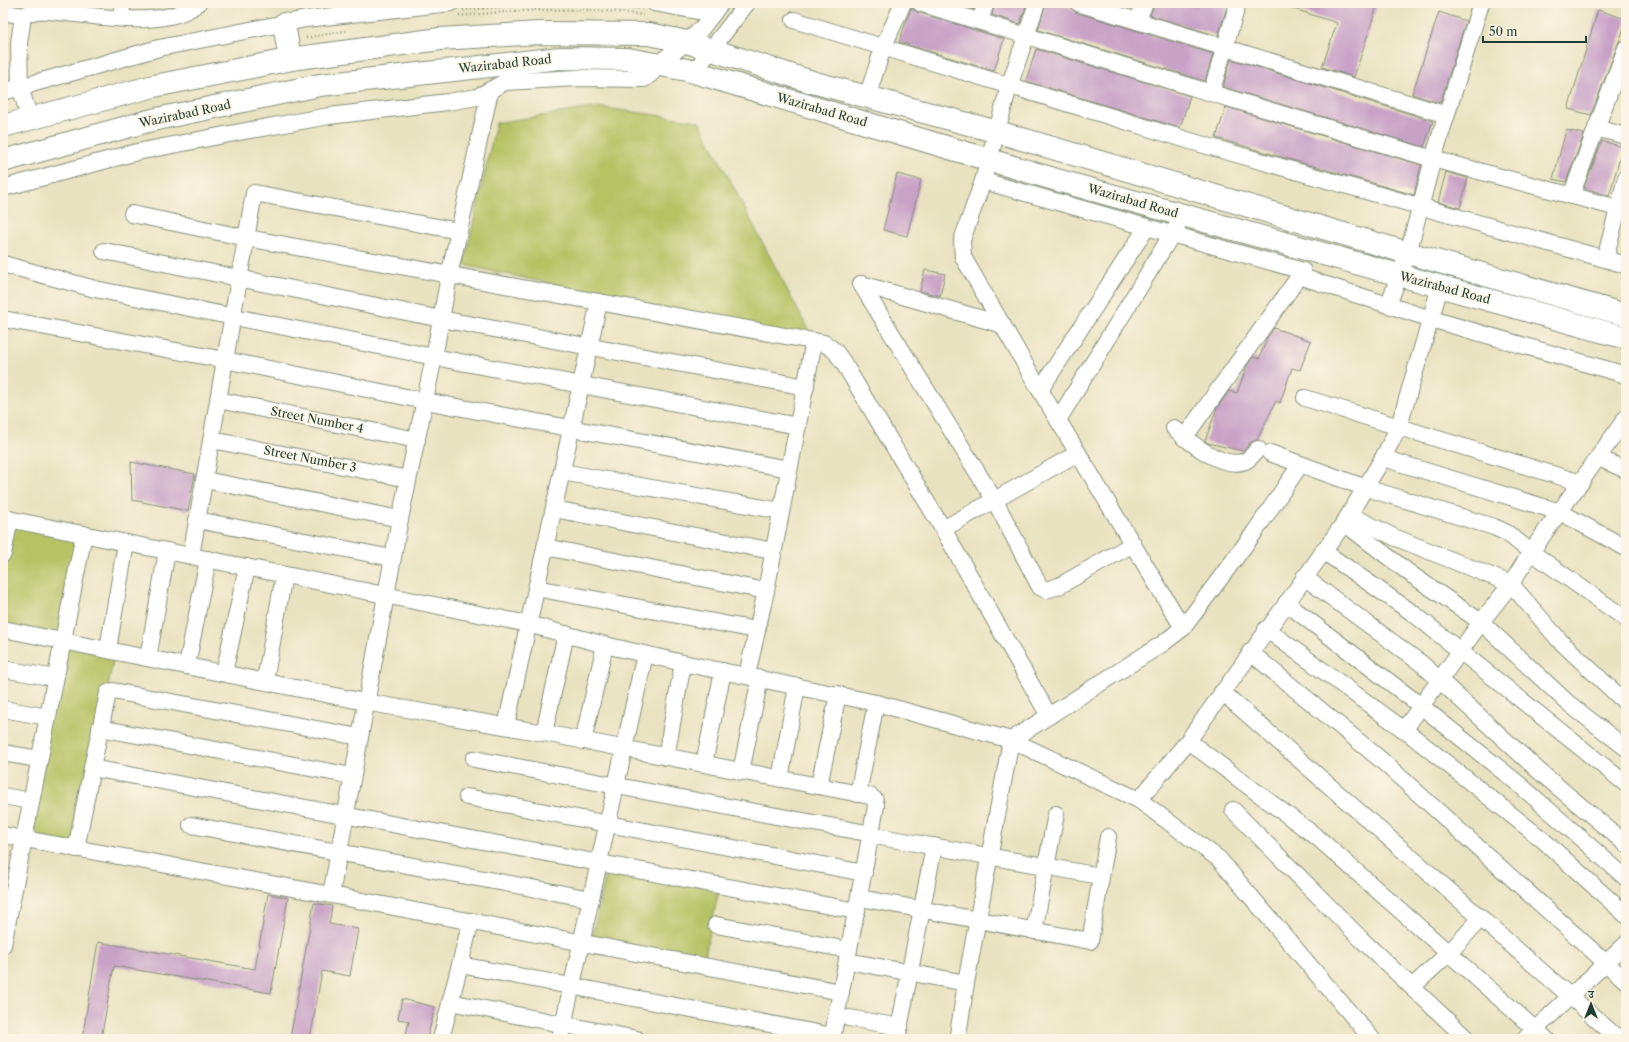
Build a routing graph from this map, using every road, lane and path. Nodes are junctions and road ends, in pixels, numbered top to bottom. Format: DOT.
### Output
graph roads {
  1 [pos="198,3"];
  2 [pos="552,3"];
  3 [pos="590,3"];
  4 [pos="747,3"];
  5 [pos="903,3"];
  6 [pos="920,3"];
  7 [pos="986,3"];
  8 [pos="1037,3"];
  9 [pos="1078,3"];
  10 [pos="1145,3"];
  11 [pos="1238,3"];
  12 [pos="1481,3"];
  13 [pos="652,6"];
  14 [pos="944,6"];
  15 [pos="455,7"];
  16 [pos="717,9"];
  17 [pos="122,11"];
  18 [pos="3,12"];
  19 [pos="23,16"];
  20 [pos="794,20"];
  21 [pos="980,22"];
  22 [pos="1138,22"];
  23 [pos="284,24"];
  24 [pos="529,34"];
  25 [pos="1026,36"];
  26 [pos="687,42"];
  27 [pos="883,48"];
  28 [pos="1224,48"];
  29 [pos="1626,48"];
  30 [pos="711,49"];
  31 [pos="290,59"];
  32 [pos="522,62"];
  33 [pos="659,63"];
  34 [pos="694,72"];
  35 [pos="505,82"];
  36 [pos="20,87"];
  37 [pos="1010,87"];
  38 [pos="490,91"];
  39 [pos="3,92"];
  40 [pos="1211,93"];
  41 [pos="867,97"];
  42 [pos="1447,115"];
  43 [pos="30,119"];
  44 [pos="3,126"];
  45 [pos="1596,128"];
  46 [pos="998,132"];
  47 [pos="1626,136"];
  48 [pos="989,159"];
  49 [pos="1433,159"];
  50 [pos="3,161"];
  51 [pos="1626,178"];
  52 [pos="983,181"];
  53 [pos="3,188"];
  54 [pos="1571,196"];
  55 [pos="1421,206"];
  56 [pos="1618,208"];
  57 [pos="132,214"];
  58 [pos="1182,215"];
  59 [pos="1147,227"];
  60 [pos="459,231"];
  61 [pos="1173,234"];
  62 [pos="247,238"];
  63 [pos="104,251"];
  64 [pos="1408,253"];
  65 [pos="1605,259"];
  66 [pos="3,264"];
  67 [pos="1626,265"];
  68 [pos="449,276"];
  69 [pos="1300,276"];
  70 [pos="1399,276"];
  71 [pos="240,278"];
  72 [pos="1440,287"];
  73 [pos="599,302"];
  74 [pos="1388,305"];
  75 [pos="1626,315"];
  76 [pos="233,317"];
  77 [pos="441,318"];
  78 [pos="3,319"];
  79 [pos="1431,319"];
  80 [pos="1003,325"];
  81 [pos="1626,338"];
  82 [pos="814,341"];
  83 [pos="590,346"];
  84 [pos="434,357"];
  85 [pos="225,360"];
  86 [pos="1626,375"];
  87 [pos="581,385"];
  88 [pos="806,387"];
  89 [pos="1040,390"];
  90 [pos="1305,398"];
  91 [pos="218,400"];
  92 [pos="425,401"];
  93 [pos="1626,418"];
  94 [pos="1058,420"];
  95 [pos="798,426"];
  96 [pos="1399,426"];
  97 [pos="571,428"];
  98 [pos="212,440"];
  99 [pos="417,440"];
  100 [pos="1078,453"];
  101 [pos="1383,458"];
  102 [pos="1599,458"];
  103 [pos="1300,465"];
  104 [pos="789,469"];
  105 [pos="1626,470"];
  106 [pos="562,472"];
  107 [pos="408,479"];
  108 [pos="205,480"];
  109 [pos="1581,483"];
  110 [pos="1366,488"];
  111 [pos="995,501"];
  112 [pos="554,509"];
  113 [pos="781,511"];
  114 [pos="1560,512"];
  115 [pos="6,519"];
  116 [pos="400,519"];
  117 [pos="1347,519"];
  118 [pos="197,520"];
  119 [pos="943,529"];
  120 [pos="84,534"];
  121 [pos="126,543"];
  122 [pos="1133,544"];
  123 [pos="545,547"];
  124 [pos="1626,548"];
  125 [pos="167,551"];
  126 [pos="773,552"];
  127 [pos="1323,552"];
  128 [pos="1531,552"];
  129 [pos="3,554"];
  130 [pos="190,556"];
  131 [pos="392,558"];
  132 [pos="208,559"];
  133 [pos="247,567"];
  134 [pos="284,575"];
  135 [pos="1304,577"];
  136 [pos="1510,584"];
  137 [pos="536,588"];
  138 [pos="766,591"];
  139 [pos="384,596"];
  140 [pos="1286,603"];
  141 [pos="1626,619"];
  142 [pos="1481,622"];
  143 [pos="528,624"];
  144 [pos="1183,628"];
  145 [pos="3,629"];
  146 [pos="1266,629"];
  147 [pos="756,630"];
  148 [pos="566,634"];
  149 [pos="63,641"];
  150 [pos="605,645"];
  151 [pos="108,649"];
  152 [pos="1460,651"];
  153 [pos="1250,652"];
  154 [pos="645,654"];
  155 [pos="148,658"];
  156 [pos="683,663"];
  157 [pos="187,665"];
  158 [pos="3,669"];
  159 [pos="724,671"];
  160 [pos="224,673"];
  161 [pos="753,676"];
  162 [pos="55,678"];
  163 [pos="1440,679"];
  164 [pos="265,681"];
  165 [pos="797,686"];
  166 [pos="1222,692"];
  167 [pos="838,694"];
  168 [pos="365,702"];
  169 [pos="876,703"];
  170 [pos="1626,703"];
  171 [pos="1421,706"];
  172 [pos="3,709"];
  173 [pos="1049,716"];
  174 [pos="48,717"];
  175 [pos="506,726"];
  176 [pos="100,728"];
  177 [pos="1404,730"];
  178 [pos="544,733"];
  179 [pos="359,738"];
  180 [pos="1012,740"];
  181 [pos="583,741"];
  182 [pos="1188,741"];
  183 [pos="1626,748"];
  184 [pos="624,749"];
  185 [pos="3,753"];
  186 [pos="666,757"];
  187 [pos="474,759"];
  188 [pos="40,760"];
  189 [pos="704,764"];
  190 [pos="92,768"];
  191 [pos="742,772"];
  192 [pos="352,776"];
  193 [pos="780,779"];
  194 [pos="1626,784"];
  195 [pos="616,786"];
  196 [pos="819,786"];
  197 [pos="858,794"];
  198 [pos="3,796"];
  199 [pos="467,797"];
  200 [pos="1138,800"];
  201 [pos="31,801"];
  202 [pos="1233,810"];
  203 [pos="345,814"];
  204 [pos="1056,814"];
  205 [pos="607,824"];
  206 [pos="191,825"];
  207 [pos="3,835"];
  208 [pos="876,835"];
  209 [pos="1108,837"];
  210 [pos="24,839"];
  211 [pos="1626,844"];
  212 [pos="934,846"];
  213 [pos="76,849"];
  214 [pos="338,853"];
  215 [pos="990,857"];
  216 [pos="598,865"];
  217 [pos="1046,867"];
  218 [pos="864,873"];
  219 [pos="10,876"];
  220 [pos="1100,876"];
  221 [pos="1626,878"];
  222 [pos="331,895"];
  223 [pos="591,899"];
  224 [pos="858,905"];
  225 [pos="921,910"];
  226 [pos="1626,915"];
  227 [pos="6,917"];
  228 [pos="1481,918"];
  229 [pos="978,920"];
  230 [pos="471,921"];
  231 [pos="716,925"];
  232 [pos="1034,931"];
  233 [pos="581,942"];
  234 [pos="1626,944"];
  235 [pos="3,945"];
  236 [pos="1449,953"];
  237 [pos="854,956"];
  238 [pos="1605,963"];
  239 [pos="460,965"];
  240 [pos="910,972"];
  241 [pos="1626,981"];
  242 [pos="966,983"];
  243 [pos="572,986"];
  244 [pos="1412,987"];
  245 [pos="841,992"];
  246 [pos="1571,996"];
  247 [pos="450,1002"];
  248 [pos="849,1018"];
  249 [pos="562,1032"];
  250 [pos="899,1033"];
  251 [pos="958,1034"];
  252 [pos="1535,1036"];
  253 [pos="832,1038"];
  254 [pos="441,1039"];
  255 [pos="637,1039"];
  256 [pos="1372,1039"];
  257 [pos="1467,1039"];
  258 [pos="1619,1039"];
  1 -- 17 [label="street"];
  2 -- 15 [label="path"];
  3 -- 13 [label="path"];
  4 -- 30 [label="street"];
  5 -- 27 [label="street"];
  6 -- 14 [label="street"];
  7 -- 21 [label="street"];
  8 -- 25 [label="street"];
  9 -- 22 [label="street"];
  10 -- 22 [label="street"];
  11 -- 28 [label="street"];
  12 -- 42 [label="street"];
  13 -- 16 [label="street"];
  14 -- 21 [label="street"];
  15 -- 23 [label="street"];
  16 -- 26 [label="street"];
  17 -- 19 [label="street"];
  18 -- 19 [label="street"];
  19 -- 36 [label="street"];
  20 -- 27 [label="street"];
  21 -- 25 [label="street"];
  22 -- 28 [label="street"];
  23 -- 31 [label="highway"];
  23 -- 36 [label="street"];
  24 -- 26 [label="highway, Wazirabad Road"];
  24 -- 31 [label="highway, Wazirabad Road"];
  24 -- 32 [label="highway"];
  25 -- 37 [label="street"];
  25 -- 40 [label="street"];
  26 -- 30 [label="highway, Wazirabad Road"];
  26 -- 33 [label="street"];
  27 -- 37 [label="street"];
  27 -- 41 [label="street"];
  28 -- 40 [label="street"];
  28 -- 42 [label="street"];
  29 -- 45 [label="street"];
  30 -- 34 [label="street"];
  30 -- 41 [label="highway, Wazirabad Road"];
  31 -- 43 [label="highway, Wazirabad Road"];
  32 -- 33 [label="highway, Wazirabad Road"];
  32 -- 35 [label="street"];
  32 -- 50 [label="highway, Wazirabad Road"];
  33 -- 34 [label="highway, Wazirabad Road"];
  33 -- 35 [label="street"];
  34 -- 48 [label="highway, Wazirabad Road"];
  35 -- 38 [label="street"];
  36 -- 39 [label="street"];
  36 -- 43 [label="street"];
  37 -- 46 [label="street"];
  37 -- 55 [label="street"];
  38 -- 53 [label="street"];
  38 -- 60 [label="street"];
  40 -- 49 [label="street"];
  41 -- 46 [label="highway, Wazirabad Road"];
  42 -- 49 [label="street"];
  43 -- 44 [label="highway, Wazirabad Road"];
  45 -- 47 [label="street"];
  45 -- 54 [label="street"];
  46 -- 48 [label="street"];
  46 -- 64 [label="highway, Wazirabad Road"];
  48 -- 52 [label="street"];
  48 -- 58 [label="highway, Wazirabad Road"];
  49 -- 54 [label="street"];
  49 -- 55 [label="street"];
  51 -- 56 [label="street"];
  52 -- 59 [label="street"];
  52 -- 80 [label="street"];
  54 -- 56 [label="street"];
  55 -- 64 [label="street"];
  55 -- 65 [label="street"];
  56 -- 65 [label="street"];
  57 -- 62 [label="street"];
  58 -- 61 [label="street"];
  58 -- 70 [label="highway, Wazirabad Road"];
  59 -- 61 [label="street"];
  59 -- 89 [label="street"];
  60 -- 62 [label="street"];
  60 -- 68 [label="street"];
  61 -- 69 [label="street"];
  61 -- 94 [label="street"];
  62 -- 68 [label="street"];
  62 -- 71 [label="street"];
  63 -- 71 [label="street"];
  64 -- 70 [label="street"];
  64 -- 75 [label="highway, Wazirabad Road"];
  65 -- 67 [label="street"];
  66 -- 76 [label="street"];
  68 -- 73 [label="street"];
  68 -- 77 [label="street"];
  69 -- 74 [label="street"];
  69 -- 103 [label="street"];
  70 -- 72 [label="highway, Wazirabad Road"];
  70 -- 74 [label="street"];
  71 -- 76 [label="street"];
  71 -- 77 [label="street"];
  72 -- 79 [label="street"];
  72 -- 81 [label="highway, Wazirabad Road"];
  73 -- 82 [label="street"];
  73 -- 83 [label="street"];
  74 -- 79 [label="street"];
  76 -- 84 [label="street"];
  76 -- 85 [label="street"];
  77 -- 83 [label="street"];
  77 -- 84 [label="street"];
  78 -- 85 [label="street"];
  79 -- 86 [label="street"];
  79 -- 96 [label="street"];
  80 -- 89 [label="street"];
  80 -- 111 [label="street"];
  82 -- 88 [label="street"];
  82 -- 119 [label="street"];
  83 -- 87 [label="street"];
  83 -- 88 [label="street"];
  84 -- 87 [label="street"];
  84 -- 92 [label="street"];
  85 -- 91 [label="street"];
  85 -- 92 [label="street"];
  87 -- 95 [label="street"];
  87 -- 97 [label="street"];
  88 -- 95 [label="street"];
  89 -- 94 [label="street"];
  90 -- 96 [label="street"];
  91 -- 98 [label="street"];
  91 -- 99 [label="street, Street Number 4"];
  92 -- 97 [label="street"];
  92 -- 99 [label="street"];
  93 -- 102 [label="street"];
  94 -- 100 [label="street"];
  95 -- 104 [label="street"];
  96 -- 101 [label="street"];
  96 -- 109 [label="street"];
  97 -- 104 [label="street"];
  97 -- 106 [label="street"];
  98 -- 107 [label="street, Street Number 3"];
  98 -- 108 [label="street"];
  99 -- 107 [label="street"];
  100 -- 111 [label="street"];
  100 -- 122 [label="street"];
  101 -- 110 [label="street"];
  101 -- 114 [label="street"];
  102 -- 105 [label="street"];
  102 -- 109 [label="street"];
  103 -- 110 [label="street"];
  103 -- 144 [label="street"];
  104 -- 113 [label="street"];
  106 -- 112 [label="street"];
  106 -- 113 [label="street"];
  107 -- 116 [label="street"];
  108 -- 116 [label="street"];
  108 -- 118 [label="street"];
  109 -- 114 [label="street"];
  110 -- 117 [label="street"];
  110 -- 128 [label="street"];
  111 -- 119 [label="street"];
  111 -- 122 [label="street"];
  112 -- 123 [label="street"];
  112 -- 126 [label="street"];
  113 -- 126 [label="street"];
  114 -- 124 [label="street"];
  114 -- 128 [label="street"];
  115 -- 120 [label="street"];
  115 -- 129 [label="street"];
  116 -- 131 [label="street"];
  117 -- 127 [label="street"];
  117 -- 136 [label="street"];
  117 -- 142 [label="street"];
  118 -- 130 [label="street"];
  118 -- 131 [label="street"];
  119 -- 173 [label="street"];
  120 -- 121 [label="street"];
  120 -- 149 [label="street"];
  121 -- 125 [label="street"];
  121 -- 151 [label="street"];
  122 -- 144 [label="street"];
  123 -- 137 [label="street"];
  123 -- 138 [label="street"];
  125 -- 130 [label="street"];
  125 -- 155 [label="street"];
  126 -- 138 [label="street"];
  127 -- 135 [label="street"];
  127 -- 152 [label="street"];
  128 -- 136 [label="street"];
  128 -- 141 [label="street"];
  130 -- 132 [label="street"];
  131 -- 139 [label="street"];
  132 -- 133 [label="street"];
  132 -- 157 [label="street"];
  133 -- 134 [label="street"];
  133 -- 160 [label="street"];
  134 -- 139 [label="street"];
  134 -- 164 [label="street"];
  135 -- 140 [label="street"];
  135 -- 163 [label="street"];
  136 -- 142 [label="street"];
  136 -- 170 [label="street"];
  137 -- 143 [label="street"];
  137 -- 147 [label="street"];
  138 -- 147 [label="street"];
  139 -- 143 [label="street"];
  139 -- 168 [label="street"];
  140 -- 146 [label="street"];
  140 -- 171 [label="street"];
  142 -- 152 [label="street"];
  142 -- 183 [label="street"];
  143 -- 148 [label="street"];
  143 -- 175 [label="street"];
  144 -- 173 [label="street"];
  145 -- 149 [label="street"];
  146 -- 153 [label="street"];
  146 -- 177 [label="street"];
  147 -- 161 [label="street"];
  148 -- 150 [label="street"];
  148 -- 178 [label="street"];
  149 -- 151 [label="street"];
  149 -- 162 [label="street"];
  150 -- 154 [label="street"];
  150 -- 181 [label="street"];
  151 -- 155 [label="street"];
  152 -- 163 [label="street"];
  152 -- 194 [label="street"];
  153 -- 166 [label="street"];
  153 -- 238 [label="street"];
  154 -- 156 [label="street"];
  154 -- 184 [label="street"];
  155 -- 157 [label="street"];
  156 -- 159 [label="street"];
  156 -- 186 [label="street"];
  157 -- 160 [label="street"];
  158 -- 162 [label="street"];
  159 -- 161 [label="street"];
  159 -- 189 [label="street"];
  160 -- 164 [label="street"];
  161 -- 165 [label="street"];
  161 -- 191 [label="street"];
  162 -- 174 [label="street"];
  163 -- 171 [label="street"];
  163 -- 211 [label="street"];
  164 -- 168 [label="street"];
  165 -- 167 [label="street"];
  165 -- 193 [label="street"];
  166 -- 182 [label="street"];
  166 -- 228 [label="street"];
  167 -- 169 [label="street"];
  167 -- 196 [label="street"];
  168 -- 175 [label="street"];
  168 -- 179 [label="street"];
  169 -- 180 [label="street"];
  169 -- 197 [label="street"];
  171 -- 177 [label="street"];
  171 -- 221 [label="street"];
  172 -- 174 [label="street"];
  173 -- 180 [label="street"];
  174 -- 188 [label="street"];
  175 -- 178 [label="street"];
  176 -- 179 [label="street"];
  176 -- 190 [label="street"];
  176 -- 192 [label="street"];
  177 -- 226 [label="street"];
  178 -- 181 [label="street"];
  179 -- 192 [label="street"];
  180 -- 200 [label="street"];
  180 -- 215 [label="street"];
  181 -- 184 [label="street"];
  182 -- 200 [label="street"];
  182 -- 236 [label="street"];
  184 -- 186 [label="street"];
  184 -- 195 [label="street"];
  185 -- 188 [label="street"];
  186 -- 189 [label="street"];
  187 -- 195 [label="street"];
  188 -- 201 [label="street"];
  189 -- 191 [label="street"];
  190 -- 203 [label="street"];
  190 -- 213 [label="street"];
  191 -- 193 [label="street"];
  192 -- 203 [label="street"];
  193 -- 196 [label="street"];
  195 -- 205 [label="street"];
  195 -- 208 [label="street"];
  196 -- 197 [label="street"];
  197 -- 208 [label="street"];
  198 -- 201 [label="street"];
  199 -- 205 [label="street"];
  200 -- 256 [label="street"];
  201 -- 210 [label="street"];
  202 -- 244 [label="street"];
  203 -- 214 [label="street"];
  203 -- 216 [label="street"];
  204 -- 217 [label="street"];
  205 -- 216 [label="street"];
  205 -- 218 [label="street"];
  206 -- 214 [label="street"];
  207 -- 210 [label="street"];
  208 -- 212 [label="street"];
  208 -- 218 [label="street"];
  209 -- 220 [label="street"];
  210 -- 213 [label="street"];
  210 -- 219 [label="street"];
  212 -- 215 [label="street"];
  212 -- 225 [label="street"];
  213 -- 222 [label="street"];
  214 -- 222 [label="street"];
  214 -- 223 [label="street"];
  215 -- 217 [label="street"];
  215 -- 229 [label="street"];
  216 -- 223 [label="street"];
  216 -- 224 [label="street"];
  217 -- 220 [label="street"];
  217 -- 232 [label="street"];
  218 -- 224 [label="street"];
  219 -- 227 [label="street"];
  220 -- 232 [label="street"];
  222 -- 230 [label="street"];
  223 -- 233 [label="street"];
  224 -- 225 [label="street"];
  224 -- 237 [label="street"];
  225 -- 229 [label="street"];
  225 -- 240 [label="street"];
  227 -- 235 [label="street"];
  228 -- 236 [label="street"];
  228 -- 246 [label="street"];
  229 -- 232 [label="street"];
  229 -- 242 [label="street"];
  230 -- 233 [label="street"];
  230 -- 239 [label="street"];
  231 -- 237 [label="street"];
  233 -- 243 [label="street"];
  233 -- 245 [label="street"];
  234 -- 238 [label="street"];
  236 -- 244 [label="street"];
  236 -- 252 [label="street"];
  237 -- 240 [label="street"];
  237 -- 245 [label="street"];
  238 -- 241 [label="street"];
  238 -- 246 [label="street"];
  239 -- 243 [label="street"];
  239 -- 247 [label="street"];
  240 -- 242 [label="street"];
  240 -- 250 [label="street"];
  242 -- 251 [label="street"];
  243 -- 249 [label="street"];
  243 -- 253 [label="street"];
  244 -- 257 [label="street"];
  245 -- 253 [label="street"];
  246 -- 252 [label="street"];
  246 -- 258 [label="street"];
  247 -- 249 [label="street"];
  247 -- 254 [label="street"];
  248 -- 250 [label="street"];
  249 -- 255 [label="street"];
}
